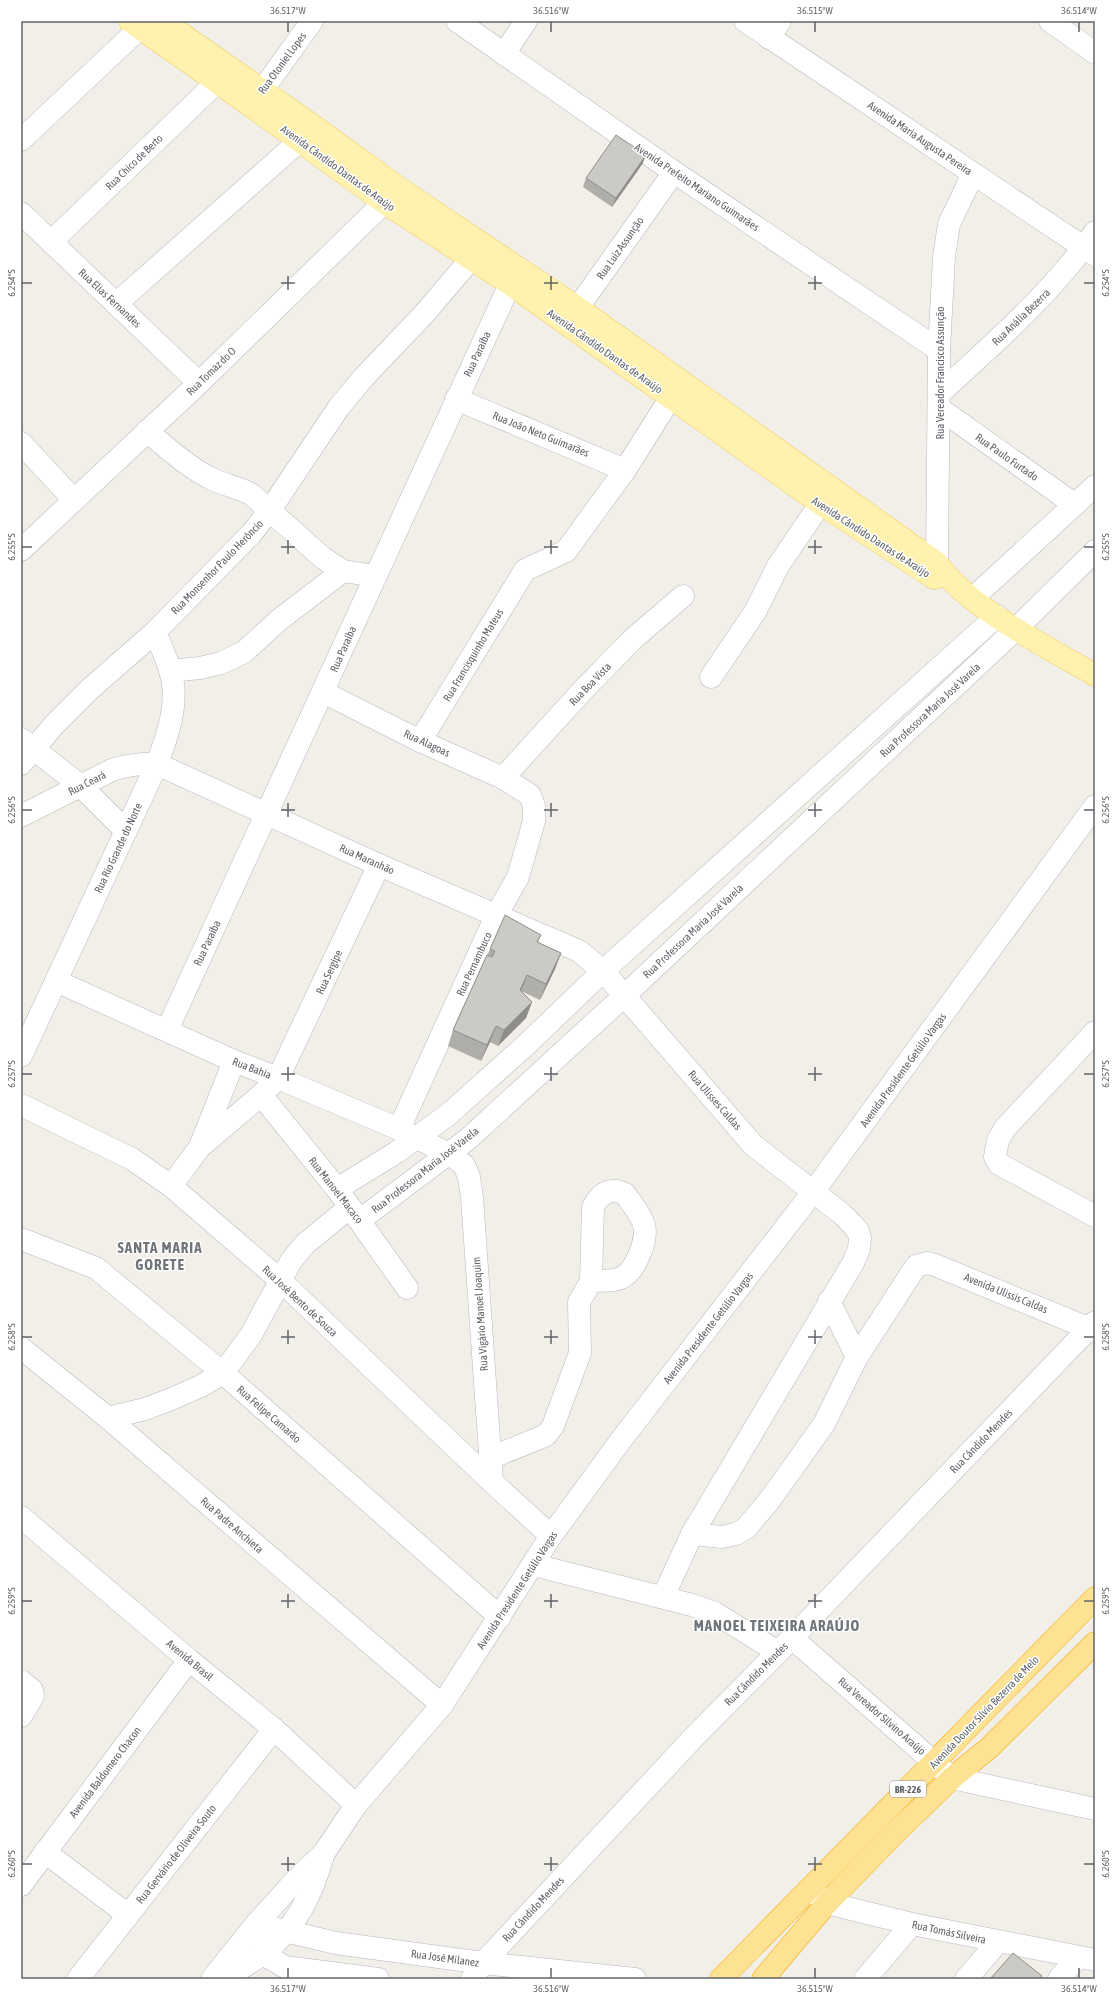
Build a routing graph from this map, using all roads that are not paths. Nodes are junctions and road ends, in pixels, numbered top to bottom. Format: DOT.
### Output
graph roads {
  1 [pos="163,21"];
  2 [pos="312,21"];
  3 [pos="457,21"];
  4 [pos="526,21"];
  5 [pos="745,21"];
  6 [pos="1050,21"];
  7 [pos="135,24"];
  8 [pos="774,29"];
  9 [pos="1095,53"];
  10 [pos="504,54"];
  11 [pos="217,82"];
  12 [pos="257,98"];
  13 [pos="308,134"];
  14 [pos="21,140"];
  15 [pos="674,172"];
  16 [pos="972,174"];
  17 [pos="392,195"];
  18 [pos="21,213"];
  19 [pos="51,242"];
  20 [pos="1092,244"];
  21 [pos="470,260"];
  22 [pos="514,276"];
  23 [pos="117,303"];
  24 [pos="572,316"];
  25 [pos="939,350"];
  26 [pos="646,368"];
  27 [pos="199,382"];
  28 [pos="670,397"];
  29 [pos="456,399"];
  30 [pos="939,402"];
  31 [pos="147,430"];
  32 [pos="753,443"];
  33 [pos="21,444"];
  34 [pos="625,470"];
  35 [pos="1095,486"];
  36 [pos="826,496"];
  37 [pos="74,500"];
  38 [pos="1074,504"];
  39 [pos="270,510"];
  40 [pos="21,550"];
  41 [pos="1095,551"];
  42 [pos="343,571"];
  43 [pos="939,572"];
  44 [pos="375,576"];
  45 [pos="683,596"];
  46 [pos="973,598"];
  47 [pos="997,616"];
  48 [pos="1016,629"];
  49 [pos="155,632"];
  50 [pos="170,671"];
  51 [pos="1095,676"];
  52 [pos="711,677"];
  53 [pos="323,692"];
  54 [pos="420,741"];
  55 [pos="26,750"];
  56 [pos="157,764"];
  57 [pos="503,778"];
  58 [pos="81,786"];
  59 [pos="530,795"];
  60 [pos="1095,806"];
  61 [pos="266,814"];
  62 [pos="21,816"];
  63 [pos="126,831"];
  64 [pos="379,865"];
  65 [pos="496,916"];
  66 [pos="579,951"];
  67 [pos="603,971"];
  68 [pos="56,981"];
  69 [pos="624,996"];
  70 [pos="167,1030"];
  71 [pos="1095,1032"];
  72 [pos="21,1056"];
  73 [pos="234,1061"];
  74 [pos="278,1078"];
  75 [pos="261,1095"];
  76 [pos="21,1105"];
  77 [pos="408,1134"];
  78 [pos="200,1147"];
  79 [pos="449,1154"];
  80 [pos="171,1186"];
  81 [pos="337,1189"];
  82 [pos="814,1192"];
  83 [pos="355,1213"];
  84 [pos="1095,1216"];
  85 [pos="21,1239"];
  86 [pos="280,1280"];
  87 [pos="591,1281"];
  88 [pos="407,1288"];
  89 [pos="829,1301"];
  90 [pos="1093,1327"];
  91 [pos="21,1348"];
  92 [pos="857,1357"];
  93 [pos="223,1373"];
  94 [pos="108,1418"];
  95 [pos="490,1458"];
  96 [pos="492,1482"];
  97 [pos="21,1517"];
  98 [pos="692,1534"];
  99 [pos="551,1536"];
  100 [pos="534,1565"];
  101 [pos="663,1597"];
  102 [pos="1095,1598"];
  103 [pos="500,1617"];
  104 [pos="1058,1635"];
  105 [pos="785,1645"];
  106 [pos="1088,1651"];
  107 [pos="189,1660"];
  108 [pos="21,1681"];
  109 [pos="442,1705"];
  110 [pos="26,1708"];
  111 [pos="274,1729"];
  112 [pos="934,1762"];
  113 [pos="952,1778"];
  114 [pos="356,1805"];
  115 [pos="1095,1809"];
  116 [pos="884,1813"];
  117 [pos="900,1828"];
  118 [pos="45,1852"];
  119 [pos="324,1853"];
  120 [pos="853,1861"];
  121 [pos="21,1885"];
  122 [pos="810,1888"];
  123 [pos="827,1904"];
  124 [pos="128,1915"];
  125 [pos="912,1924"];
  126 [pos="256,1926"];
  127 [pos="287,1932"];
  128 [pos="998,1942"];
  129 [pos="263,1954"];
  130 [pos="1087,1959"];
  131 [pos="477,1971"];
  132 [pos="78,1979"];
  133 [pos="212,1979"];
  134 [pos="222,1979"];
  135 [pos="378,1979"];
  136 [pos="635,1979"];
  137 [pos="721,1979"];
  138 [pos="763,1979"];
  139 [pos="865,1979"];
  140 [pos="966,1979"];
  141 [pos="1059,1979"];
  1 -- 12 [label="main road, Avenida Cândido Dantas de Araújo"];
  2 -- 12 [label="street, Rua Otoniel Lopes"];
  3 -- 10 [label="street, Avenida Prefeito Mariano Guimarães"];
  4 -- 10 [label="street"];
  5 -- 8 [label="street, Avenida Maria Augusta Pereira"];
  6 -- 9 [label="street"];
  7 -- 11 [label="main road, Avenida Cândido Dantas de Araújo"];
  7 -- 14 [label="street"];
  8 -- 16 [label="street, Avenida Maria Augusta Pereira"];
  10 -- 15 [label="street, Avenida Prefeito Mariano Guimarães"];
  11 -- 12 [label="main road, Avenida Cândido Dantas de Araújo"];
  11 -- 19 [label="street, Rua Chico de Berto"];
  12 -- 13 [label="main road, Avenida Cândido Dantas de Araújo"];
  13 -- 17 [label="main road, Avenida Cândido Dantas de Araújo"];
  13 -- 23 [label="street"];
  15 -- 24 [label="street, Rua Luiz Assunção"];
  15 -- 25 [label="street, Avenida Prefeito Mariano Guimarães"];
  16 -- 20 [label="street, Avenida Maria Augusta Pereira"];
  16 -- 25 [label="street, Rua Vereador Francisco Assunção"];
  17 -- 21 [label="main road, Avenida Cândido Dantas de Araújo"];
  17 -- 22 [label="main road, Avenida Cândido Dantas de Araújo"];
  17 -- 27 [label="street, Rua Tomaz do O"];
  18 -- 19 [label="street, Rua Elias Fernandes"];
  19 -- 23 [label="street, Rua Elias Fernandes"];
  20 -- 30 [label="street, Rua Anália Bezerra"];
  21 -- 22 [label="main road, Avenida Cândido Dantas de Araújo"];
  21 -- 39 [label="street, Rua Monsenhor Paulo Herôncio"];
  22 -- 24 [label="main road, Avenida Cândido Dantas de Araújo"];
  22 -- 29 [label="street, Rua Paraíba"];
  23 -- 27 [label="street, Rua Elias Fernandes"];
  24 -- 26 [label="main road, Avenida Cândido Dantas de Araújo"];
  25 -- 30 [label="street, Rua Vereador Francisco Assunção"];
  26 -- 28 [label="main road, Avenida Cândido Dantas de Araújo"];
  26 -- 32 [label="main road, Avenida Cândido Dantas de Araújo"];
  27 -- 31 [label="street, Rua Tomaz do O"];
  28 -- 32 [label="main road, Avenida Cândido Dantas de Araújo"];
  28 -- 34 [label="street"];
  29 -- 34 [label="street, Rua João Neto Guimarães"];
  29 -- 44 [label="street, Rua Paraíba"];
  30 -- 38 [label="street, Rua Paulo Furtado"];
  30 -- 43 [label="street, Rua Vereador Francisco Assunção"];
  31 -- 37 [label="street, Rua Tomaz do O"];
  31 -- 39 [label="street"];
  32 -- 36 [label="main road, Avenida Cândido Dantas de Araújo"];
  33 -- 37 [label="street"];
  34 -- 54 [label="street, Rua Francisquinho Mateus"];
  35 -- 38 [label="street"];
  36 -- 43 [label="main road, Avenida Cândido Dantas de Araújo"];
  36 -- 52 [label="street"];
  37 -- 40 [label="street, Rua Tomaz do O"];
  38 -- 46 [label="street"];
  39 -- 42 [label="street"];
  39 -- 49 [label="street, Rua Monsenhor Paulo Herôncio"];
  41 -- 48 [label="street, Rua Professora Maria José Varela"];
  42 -- 44 [label="street"];
  42 -- 50 [label="street"];
  43 -- 46 [label="main road, Avenida Cândido Dantas de Araújo"];
  44 -- 53 [label="street, Rua Paraíba"];
  45 -- 57 [label="street, Rua Boa Vista"];
  46 -- 47 [label="main road, Avenida Cândido Dantas de Araújo"];
  47 -- 48 [label="main road, Avenida Cândido Dantas de Araújo"];
  47 -- 67 [label="street"];
  48 -- 51 [label="main road, Avenida Cândido Dantas de Araújo"];
  48 -- 69 [label="street, Rua Professora Maria José Varela"];
  49 -- 50 [label="street, Rua Rio Grande do Norte"];
  49 -- 55 [label="street, Rua Monsenhor Paulo Herôncio"];
  50 -- 56 [label="street, Rua Rio Grande do Norte"];
  53 -- 54 [label="street, Rua Alagoas"];
  53 -- 61 [label="street, Rua Paraíba"];
  54 -- 57 [label="street, Rua Alagoas"];
  55 -- 58 [label="street"];
  56 -- 58 [label="street, Rua Ceará"];
  56 -- 61 [label="street, Rua Maranhão"];
  56 -- 63 [label="street, Rua Rio Grande do Norte"];
  57 -- 59 [label="street, Rua Alagoas"];
  58 -- 62 [label="street, Rua Ceará"];
  58 -- 63 [label="street"];
  59 -- 65 [label="street, Rua Pernambuco"];
  60 -- 82 [label="street, Avenida Presidente Getúlio Vargas"];
  61 -- 64 [label="street, Rua Maranhão"];
  61 -- 70 [label="street, Rua Paraíba"];
  63 -- 68 [label="street, Rua Rio Grande do Norte"];
  64 -- 65 [label="street, Rua Maranhão"];
  64 -- 74 [label="street, Rua Sergipe"];
  65 -- 66 [label="street, Rua Maranhão"];
  65 -- 77 [label="street, Rua Pernambuco"];
  66 -- 67 [label="street, Rua Ulisses Caldas"];
  67 -- 69 [label="street, Rua Ulisses Caldas"];
  67 -- 77 [label="street"];
  68 -- 70 [label="street, Rua Bahia"];
  68 -- 72 [label="street, Rua Rio Grande do Norte"];
  69 -- 79 [label="street, Rua Professora Maria José Varela"];
  69 -- 82 [label="street, Rua Ulisses Caldas"];
  70 -- 73 [label="street, Rua Bahia"];
  71 -- 84 [label="street"];
  73 -- 74 [label="street, Rua Bahia"];
  73 -- 78 [label="street"];
  74 -- 75 [label="street, Rua Sergipe"];
  74 -- 77 [label="street, Rua Bahia"];
  75 -- 78 [label="street, Rua Sergipe"];
  75 -- 81 [label="street, Rua Manoel Macaco"];
  76 -- 80 [label="street, Rua José Bento de Souza"];
  77 -- 79 [label="street, Rua Bahia"];
  77 -- 81 [label="street"];
  78 -- 80 [label="street"];
  79 -- 83 [label="street, Rua Professora Maria José Varela"];
  79 -- 95 [label="street, Rua Vigário Manoel Joaquim"];
  80 -- 86 [label="street, Rua José Bento de Souza"];
  81 -- 83 [label="street, Rua Manoel Macaco"];
  82 -- 89 [label="street, Rua Ulisses Caldas"];
  82 -- 99 [label="street, Avenida Presidente Getúlio Vargas"];
  83 -- 86 [label="street, Rua Professora Maria José Varela"];
  83 -- 88 [label="street, Rua Manoel Macaco"];
  85 -- 93 [label="street, Rua Felipe Camarão"];
  86 -- 93 [label="street, Rua Professora Maria José Varela"];
  86 -- 96 [label="street, Rua José Bento de Souza"];
  87 -- 95 [label="street"];
  89 -- 92 [label="street"];
  89 -- 98 [label="street"];
  90 -- 92 [label="street, Avenida Ulissis Caldas"];
  90 -- 105 [label="street, Rua Cândido Mendes"];
  91 -- 94 [label="street, Rua Padre Anchieta"];
  92 -- 98 [label="street"];
  93 -- 94 [label="street"];
  93 -- 103 [label="street, Rua Felipe Camarão"];
  94 -- 109 [label="street, Rua Padre Anchieta"];
  95 -- 96 [label="street, Rua Vigário Manoel Joaquim"];
  96 -- 99 [label="street, Rua José Bento de Souza"];
  97 -- 107 [label="street, Avenida Brasil"];
  98 -- 101 [label="street"];
  99 -- 100 [label="street, Avenida Presidente Getúlio Vargas"];
  100 -- 101 [label="street, Rua Vereador Silvino Araújo"];
  100 -- 103 [label="street, Avenida Presidente Getúlio Vargas"];
  101 -- 105 [label="street, Rua Vereador Silvino Araújo"];
  102 -- 104 [label="highway, Avenida Doutor Sílvio Bezerra de Melo / BR-226"];
  103 -- 109 [label="street, Avenida Presidente Getúlio Vargas"];
  104 -- 106 [label="highway"];
  104 -- 112 [label="highway, Avenida Doutor Sílvio Bezerra de Melo / BR-226"];
  105 -- 112 [label="street, Rua Vereador Silvino Araújo"];
  105 -- 131 [label="street, Rua Cândido Mendes"];
  106 -- 113 [label="highway, Avenida Doutor Sílvio Bezerra de Melo / BR-226"];
  107 -- 111 [label="street, Avenida Brasil"];
  107 -- 118 [label="street, Avenida Baldomero Chacon"];
  108 -- 110 [label="street"];
  109 -- 114 [label="street, Avenida Presidente Getúlio Vargas"];
  111 -- 114 [label="street, Avenida Brasil"];
  111 -- 124 [label="street, Rua Gervário de Oliveira Souto"];
  112 -- 113 [label="street, Rua Vereador Silvino Araújo"];
  112 -- 116 [label="highway, Avenida Doutor Sílvio Bezerra de Melo / BR-226"];
  113 -- 115 [label="street, Rua Vereador Silvino Araújo"];
  113 -- 117 [label="highway, Avenida Doutor Sílvio Bezerra de Melo / BR-226"];
  114 -- 119 [label="street, Avenida Presidente Getúlio Vargas"];
  116 -- 117 [label="highway"];
  116 -- 120 [label="highway, Avenida Doutor Sílvio Bezerra de Melo / BR-226"];
  117 -- 120 [label="highway, Avenida Doutor Sílvio Bezerra de Melo / BR-226"];
  118 -- 121 [label="street, Avenida Baldomero Chacon"];
  118 -- 124 [label="street"];
  119 -- 126 [label="street, Avenida Presidente Getúlio Vargas"];
  119 -- 127 [label="street, Avenida Presidente Getúlio Vargas"];
  120 -- 122 [label="highway, Avenida Doutor Sílvio Bezerra de Melo / BR-226"];
  120 -- 123 [label="highway, Avenida Doutor Sílvio Bezerra de Melo / BR-226"];
  122 -- 123 [label="street"];
  122 -- 137 [label="highway, Avenida Doutor Sílvio Bezerra de Melo / BR-226"];
  123 -- 125 [label="street, Rua Tomás Silveira"];
  123 -- 138 [label="highway, Avenida Doutor Sílvio Bezerra de Melo / BR-226"];
  124 -- 132 [label="street, Rua Gervário de Oliveira Souto"];
  125 -- 128 [label="street, Rua Tomás Silveira"];
  125 -- 139 [label="street"];
  126 -- 127 [label="street, Rua José Milanez"];
  126 -- 129 [label="street"];
  126 -- 133 [label="street, Avenida Presidente Getúlio Vargas"];
  127 -- 129 [label="street, Avenida Presidente Getúlio Vargas"];
  127 -- 131 [label="street, Rua José Milanez"];
  128 -- 130 [label="street, Rua Tomás Silveira"];
  128 -- 140 [label="street"];
  129 -- 134 [label="street, Avenida Presidente Getúlio Vargas"];
  129 -- 135 [label="street"];
  130 -- 141 [label="street"];
  131 -- 136 [label="street, Rua José Milanez"];
}
